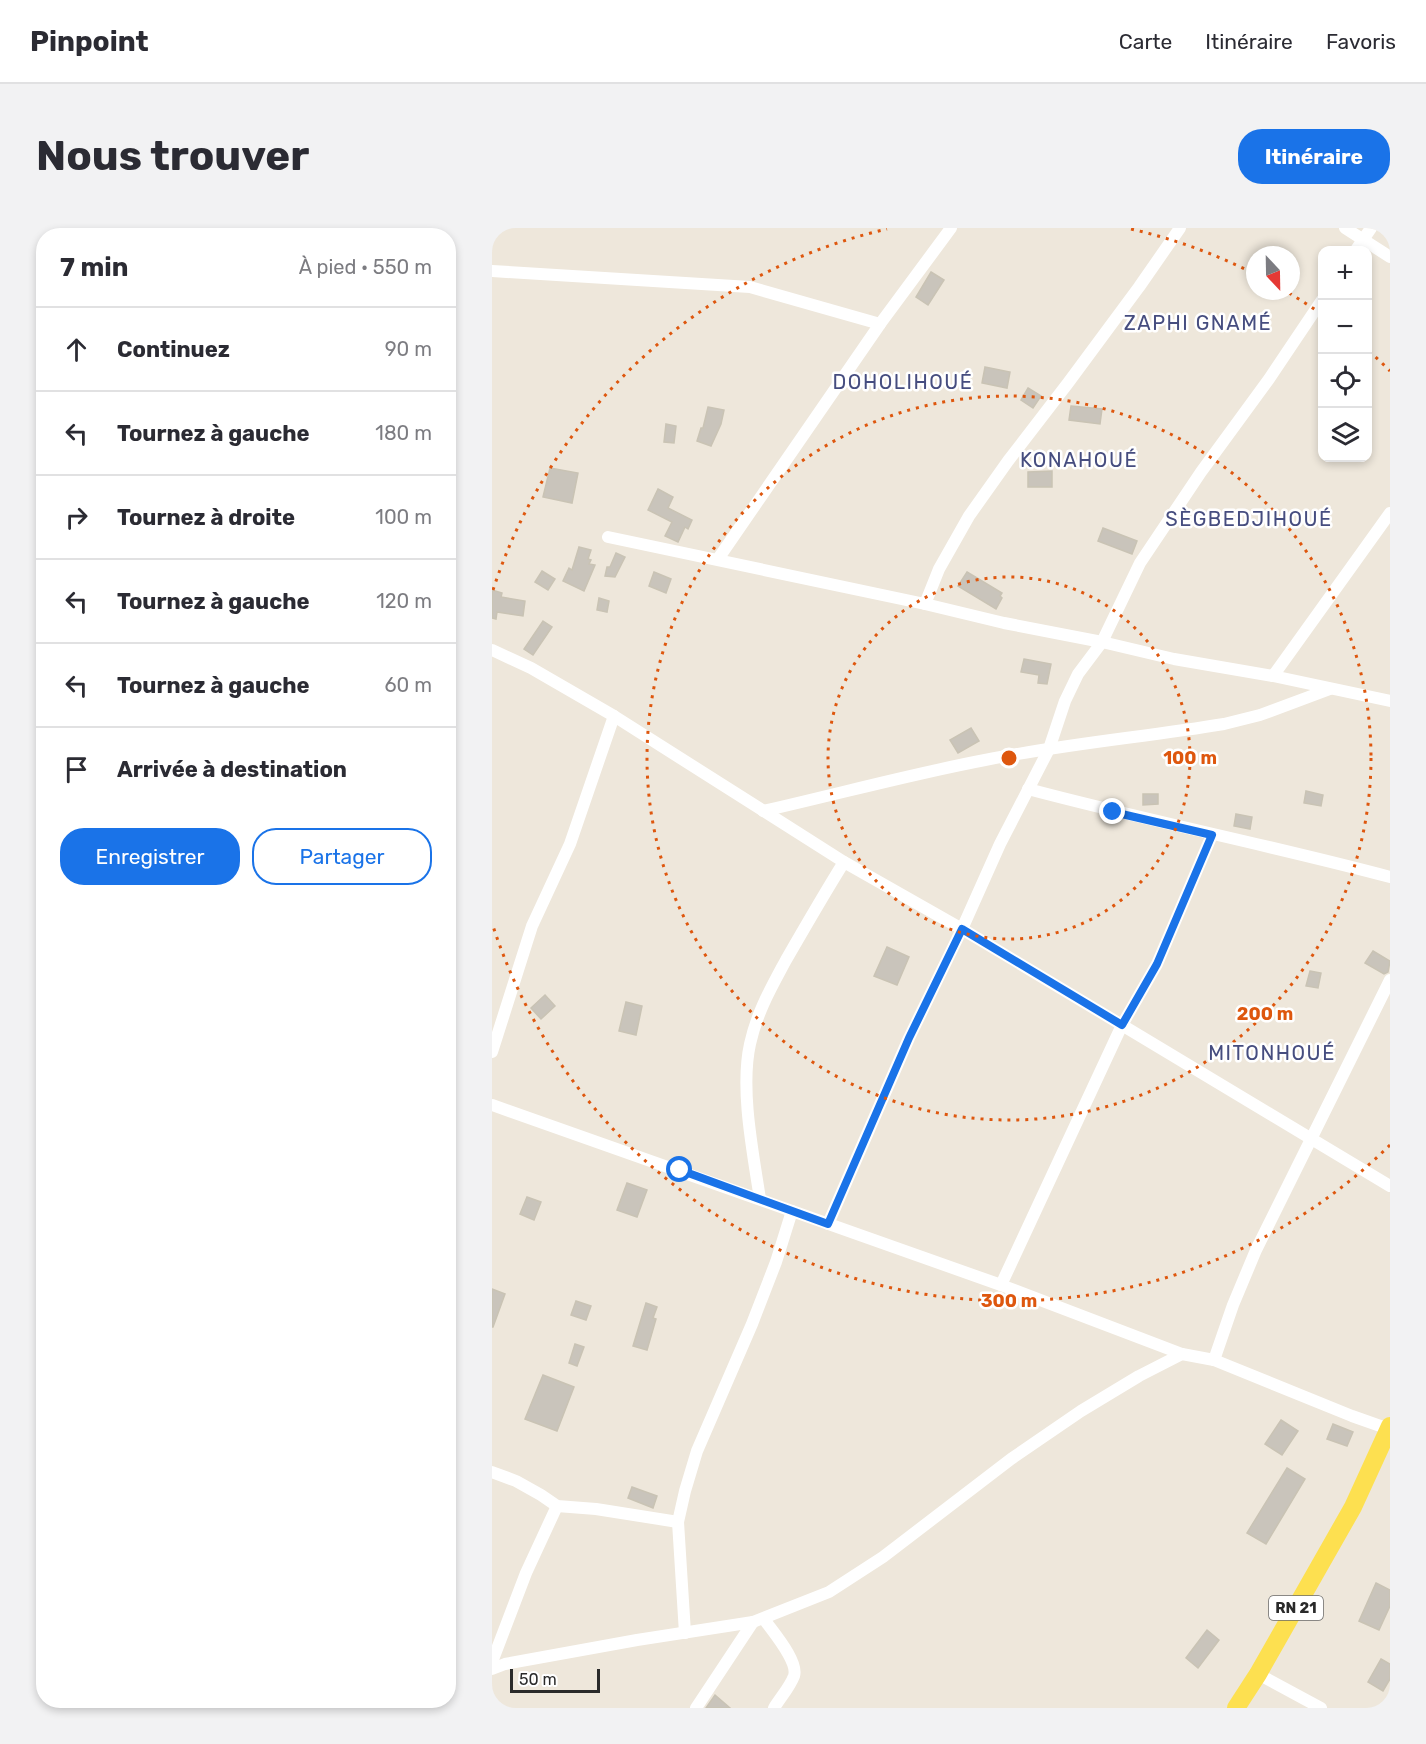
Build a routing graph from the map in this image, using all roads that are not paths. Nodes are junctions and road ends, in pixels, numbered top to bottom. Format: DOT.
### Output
graph roads {
  1 [pos="951,228"];
  2 [pos="1180,228"];
  3 [pos="1345,228"];
  4 [pos="1371,228"];
  5 [pos="1363,239"];
  6 [pos="1359,246"];
  7 [pos="1390,257"];
  8 [pos="492,271"];
  9 [pos="1318,307"];
  10 [pos="880,324"];
  11 [pos="1390,513"];
  12 [pos="608,537"];
  13 [pos="718,559"];
  14 [pos="925,604"];
  15 [pos="1102,642"];
  16 [pos="492,650"];
  17 [pos="1273,676"];
  18 [pos="1331,689"];
  19 [pos="1390,700"];
  20 [pos="614,716"];
  21 [pos="1049,749"];
  22 [pos="1028,789"];
  23 [pos="763,811"];
  24 [pos="1212,835"];
  25 [pos="844,862"];
  26 [pos="1390,877"];
  27 [pos="962,929"];
  28 [pos="1390,980"];
  29 [pos="1122,1025"];
  30 [pos="492,1052"];
  31 [pos="492,1105"];
  32 [pos="1312,1139"];
  33 [pos="1390,1186"];
  34 [pos="760,1199"];
  35 [pos="792,1211"];
  36 [pos="828,1224"];
  37 [pos="1001,1285"];
  38 [pos="1182,1353"];
  39 [pos="1214,1360"];
  40 [pos="1389,1427"];
  41 [pos="492,1472"];
  42 [pos="557,1506"];
  43 [pos="678,1522"];
  44 [pos="758,1620"];
  45 [pos="685,1633"];
  46 [pos="492,1662"];
  47 [pos="492,1669"];
  48 [pos="1258,1674"];
  49 [pos="696,1708"];
  50 [pos="774,1708"];
  51 [pos="1236,1708"];
  52 [pos="1321,1708"];
  1 -- 10 [label="street"];
  2 -- 14 [label="street"];
  3 -- 5 [label="street"];
  4 -- 5 [label="street"];
  5 -- 6 [label="street"];
  5 -- 7 [label="street"];
  8 -- 10 [label="street"];
  9 -- 15 [label="street"];
  10 -- 13 [label="street"];
  11 -- 17 [label="street"];
  12 -- 13 [label="street"];
  13 -- 14 [label="street"];
  14 -- 15 [label="street"];
  15 -- 17 [label="street"];
  15 -- 21 [label="street"];
  16 -- 20 [label="street"];
  17 -- 18 [label="street"];
  18 -- 19 [label="street"];
  18 -- 21 [label="street"];
  20 -- 23 [label="street"];
  20 -- 30 [label="street"];
  21 -- 22 [label="street"];
  21 -- 23 [label="street"];
  22 -- 24 [label="street"];
  22 -- 27 [label="street"];
  23 -- 25 [label="street"];
  24 -- 26 [label="street"];
  24 -- 29 [label="street"];
  25 -- 27 [label="street"];
  25 -- 34 [label="street"];
  27 -- 29 [label="street"];
  27 -- 36 [label="street"];
  28 -- 32 [label="street"];
  29 -- 32 [label="street"];
  29 -- 37 [label="street"];
  31 -- 34 [label="street"];
  32 -- 33 [label="street"];
  32 -- 39 [label="street"];
  34 -- 35 [label="street"];
  35 -- 36 [label="street"];
  35 -- 43 [label="street"];
  36 -- 37 [label="street"];
  37 -- 38 [label="street"];
  38 -- 39 [label="street"];
  38 -- 44 [label="street"];
  39 -- 40 [label="street"];
  40 -- 48 [label="main road, RN 21"];
  41 -- 42 [label="street"];
  42 -- 43 [label="street"];
  42 -- 46 [label="street"];
  43 -- 45 [label="street"];
  44 -- 45 [label="street"];
  44 -- 49 [label="street"];
  44 -- 50 [label="street"];
  45 -- 47 [label="street"];
  48 -- 51 [label="main road, RN 21"];
  48 -- 52 [label="street"];
}
